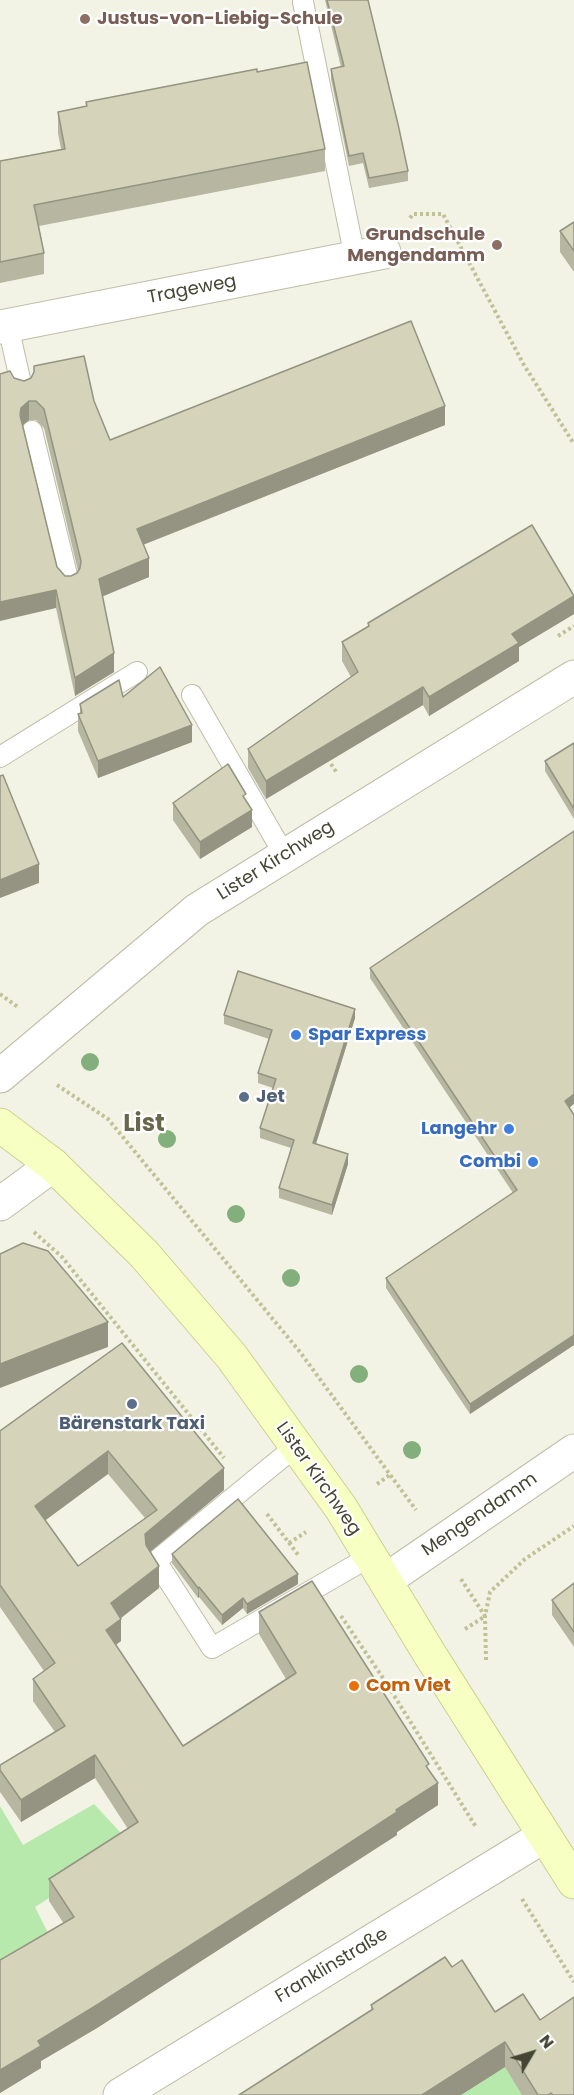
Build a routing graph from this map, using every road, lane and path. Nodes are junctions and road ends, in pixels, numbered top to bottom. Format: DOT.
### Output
graph roads {
  1 [pos="303,2"];
  2 [pos="370,255"];
  3 [pos="4,327"];
  4 [pos="22,388"];
  5 [pos="32,431"];
  6 [pos="574,444"];
  7 [pos="69,583"];
  8 [pos="137,672"];
  9 [pos="574,677"];
  10 [pos="192,695"];
  11 [pos="0,757"];
  12 [pos="285,856"];
  13 [pos="10,1068"];
  14 [pos="0,1125"];
  15 [pos="53,1166"];
  16 [pos="0,1204"];
  17 [pos="296,1446"];
  18 [pos="574,1451"];
  19 [pos="574,1526"];
  20 [pos="439,1543"];
  21 [pos="378,1568"];
  22 [pos="544,1836"];
  23 [pos="574,1882"];
  24 [pos="120,2095"];
  1 -- 2 [label="lane"];
  2 -- 3 [label="street, Trageweg"];
  2 -- 6 [label="path"];
  3 -- 4 [label="lane"];
  5 -- 7 [label="lane"];
  8 -- 11 [label="lane"];
  9 -- 12 [label="street, Lister Kirchweg"];
  10 -- 12 [label="lane"];
  12 -- 13 [label="street, Lister Kirchweg"];
  13 -- 20 [label="path"];
  14 -- 15 [label="street, Lister Kirchweg"];
  15 -- 16 [label="street"];
  15 -- 17 [label="street, Lister Kirchweg"];
  17 -- 21 [label="street, Lister Kirchweg"];
  17 -- 21 [label="lane"];
  18 -- 20 [label="street, Mengendamm"];
  19 -- 20 [label="path"];
  20 -- 21 [label="street, Mengendamm"];
  21 -- 22 [label="street, Lister Kirchweg"];
  22 -- 23 [label="street, Lister Kirchweg"];
  22 -- 24 [label="street, Franklinstraße"];
}
